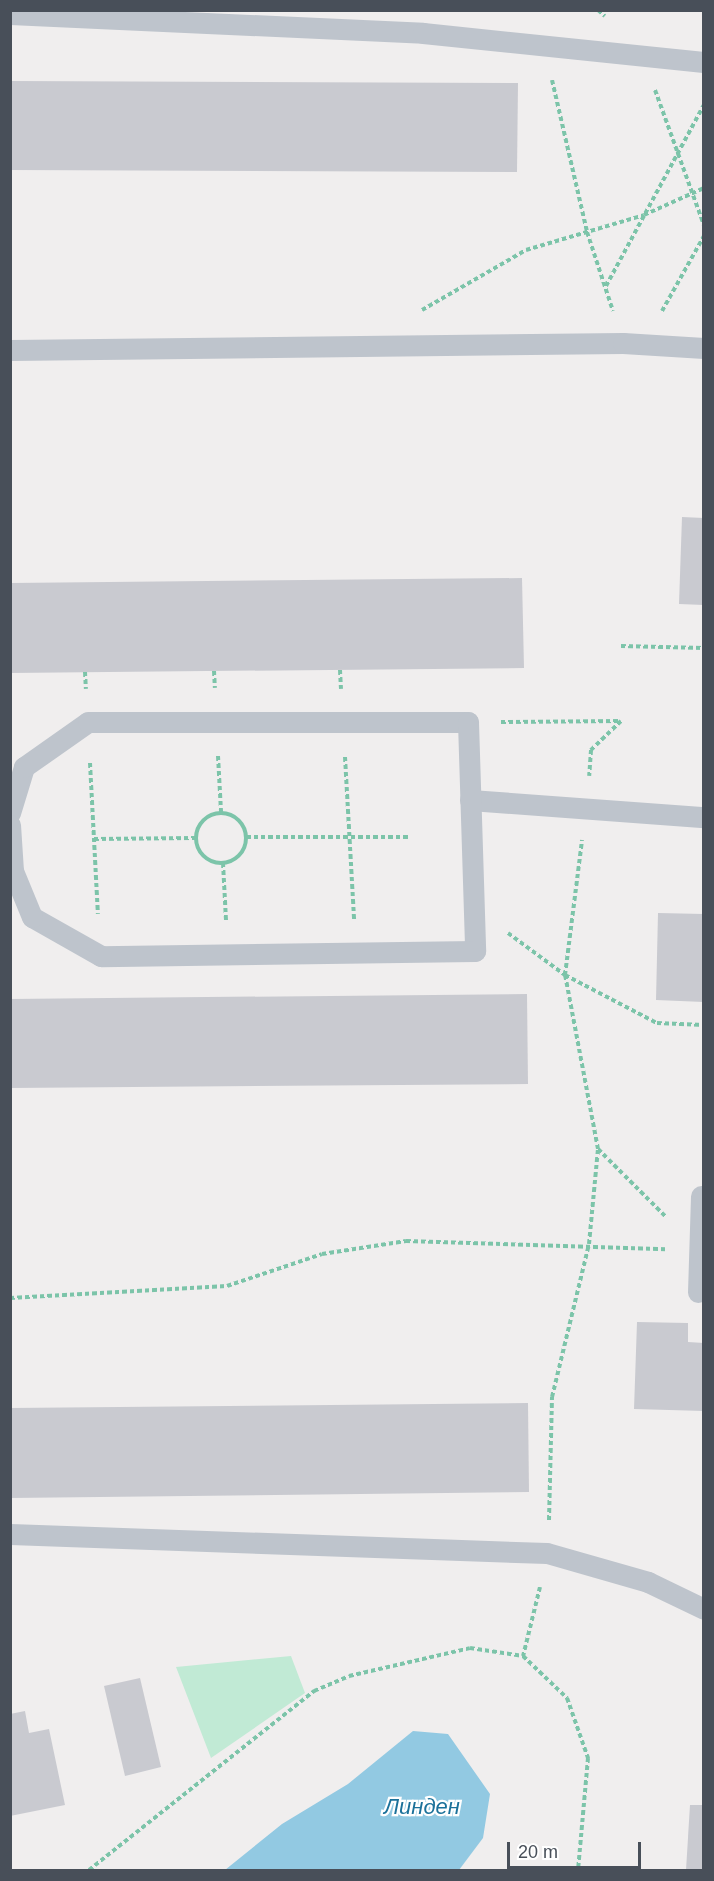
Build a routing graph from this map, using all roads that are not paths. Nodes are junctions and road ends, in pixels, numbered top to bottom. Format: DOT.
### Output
graph roads {
  1 [pos="10,14"];
  2 [pos="704,62"];
  3 [pos="704,348"];
  4 [pos="10,350"];
  5 [pos="470,800"];
  6 [pos="10,813"];
  7 [pos="704,817"];
  8 [pos="10,825"];
  9 [pos="701,1196"];
  10 [pos="702,1250"];
  11 [pos="698,1293"];
  12 [pos="10,1534"];
  13 [pos="704,1609"];
  1 -- 2 [label="lane"];
  3 -- 4 [label="lane"];
  5 -- 6 [label="lane"];
  5 -- 7 [label="lane"];
  5 -- 8 [label="lane"];
  9 -- 10 [label="lane"];
  10 -- 11 [label="lane"];
  12 -- 13 [label="lane"];
}
